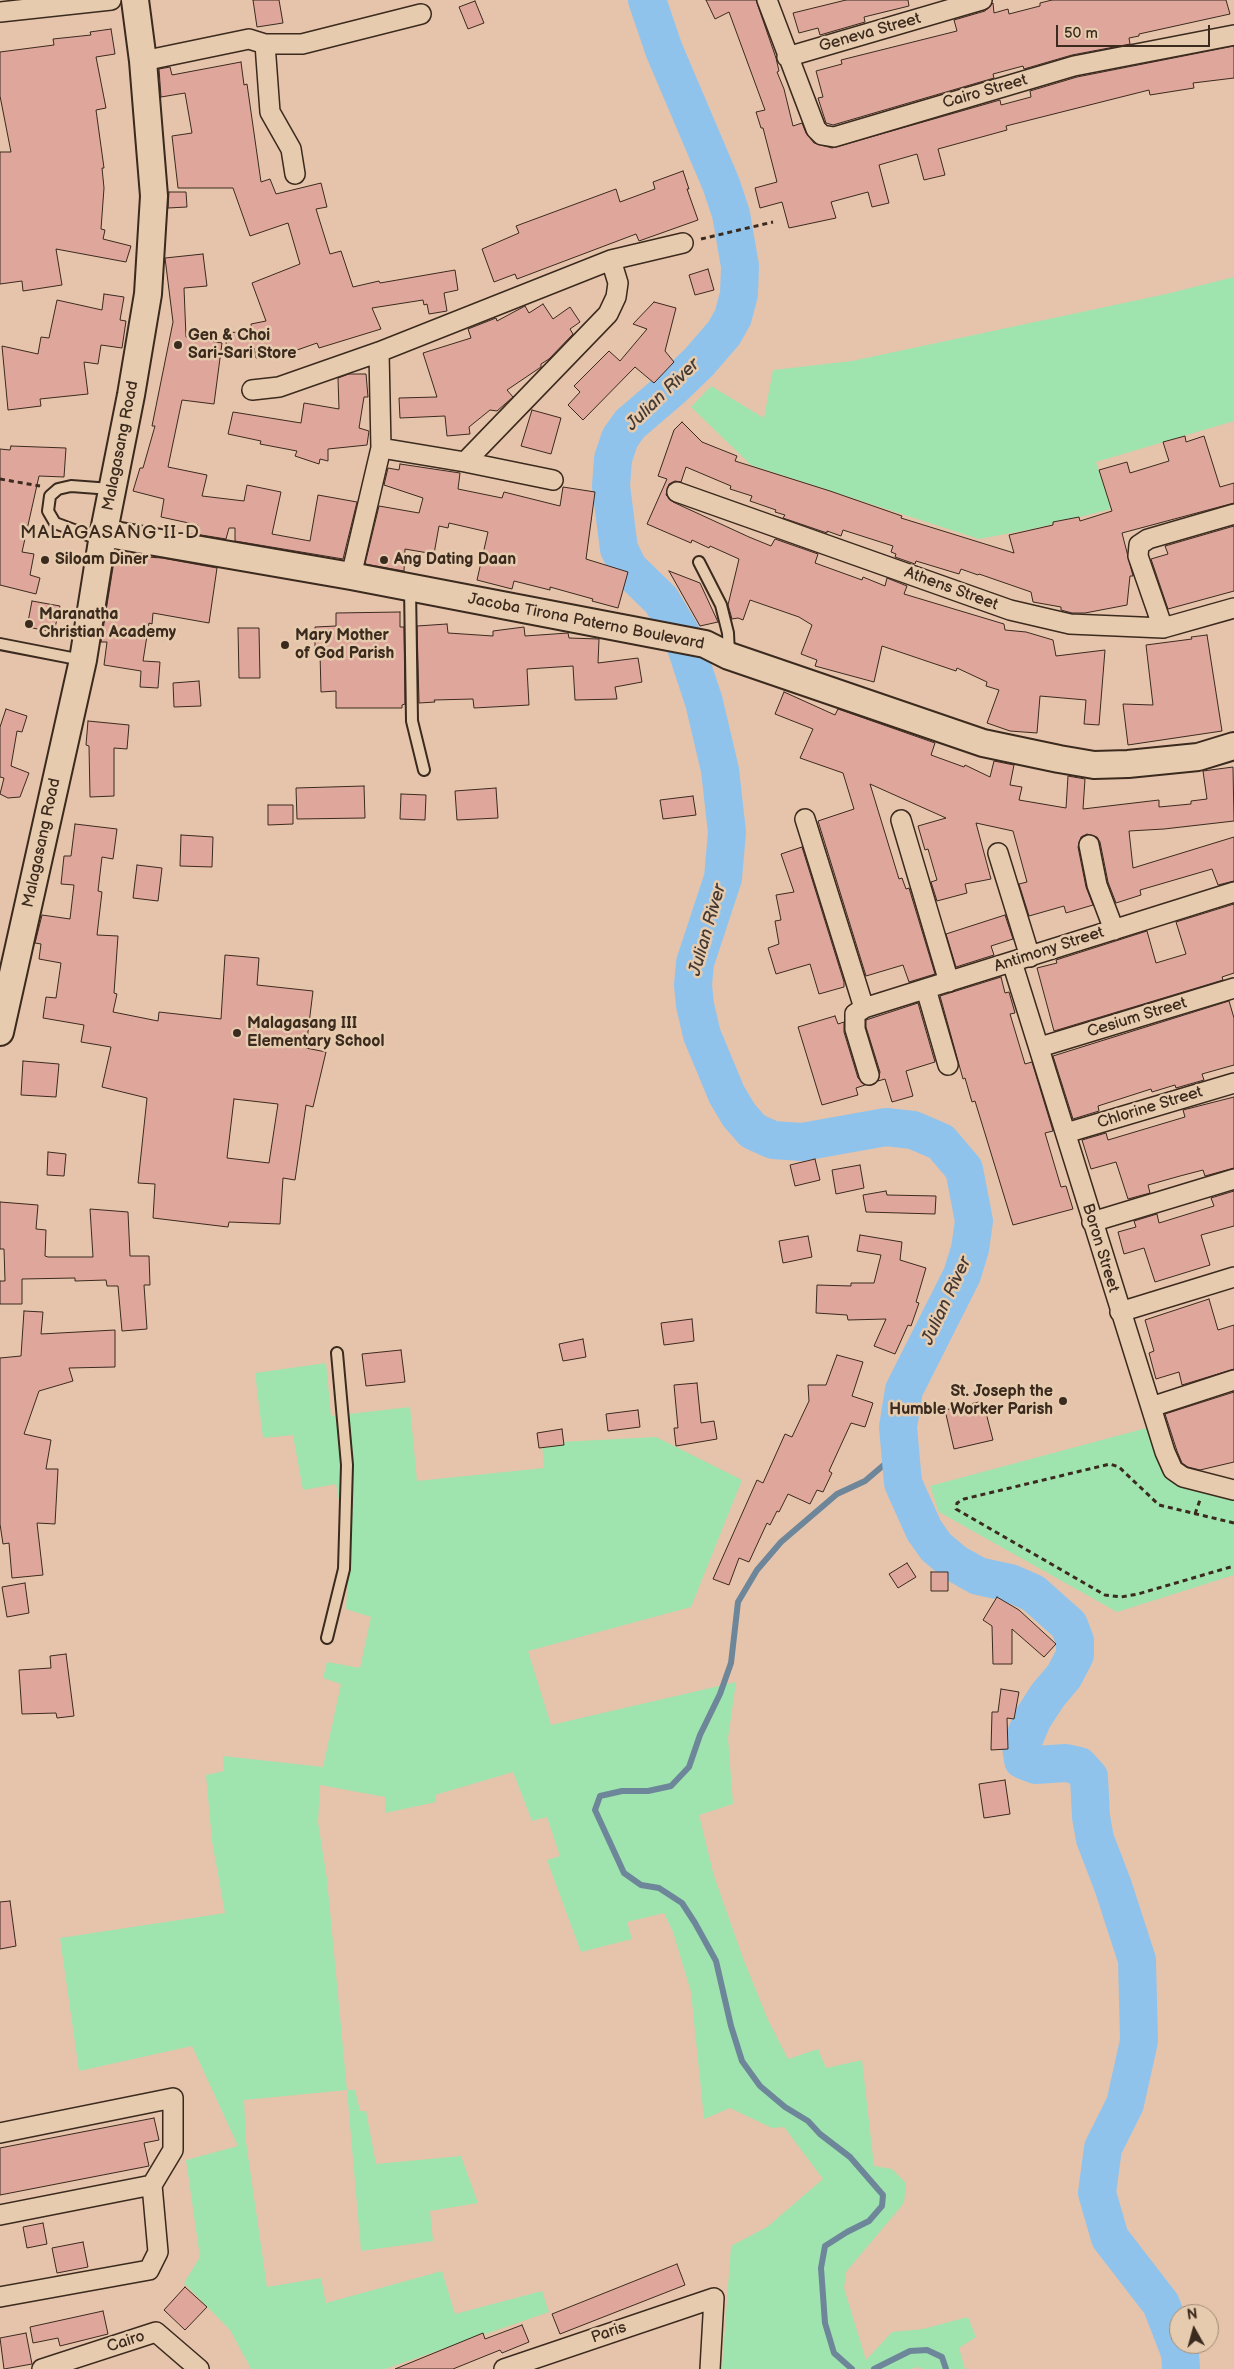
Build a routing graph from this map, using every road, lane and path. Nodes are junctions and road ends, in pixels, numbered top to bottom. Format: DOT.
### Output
graph roads {
  1 [pos="111,0"];
  2 [pos="135,0"];
  3 [pos="767,0"];
  4 [pos="982,0"];
  5 [pos="0,12"];
  6 [pos="421,14"];
  7 [pos="1234,35"];
  8 [pos="265,44"];
  9 [pos="787,57"];
  10 [pos="143,61"];
  11 [pos="295,174"];
  12 [pos="773,222"];
  13 [pos="683,244"];
  14 [pos="611,260"];
  15 [pos="379,352"];
  16 [pos="252,390"];
  17 [pos="381,448"];
  18 [pos="465,462"];
  19 [pos="0,479"];
  20 [pos="554,480"];
  21 [pos="58,489"];
  22 [pos="112,489"];
  23 [pos="678,492"];
  24 [pos="1234,514"];
  25 [pos="102,537"];
  26 [pos="699,562"];
  27 [pos="351,576"];
  28 [pos="410,587"];
  29 [pos="1234,608"];
  30 [pos="1164,628"];
  31 [pos="0,644"];
  32 [pos="729,656"];
  33 [pos="83,660"];
  34 [pos="1234,746"];
  35 [pos="424,770"];
  36 [pos="805,819"];
  37 [pos="901,820"];
  38 [pos="1089,845"];
  39 [pos="998,853"];
  40 [pos="1234,892"];
  41 [pos="1114,930"];
  42 [pos="1030,957"];
  43 [pos="1012,962"];
  44 [pos="949,982"];
  45 [pos="1234,988"];
  46 [pos="926,989"];
  47 [pos="864,1008"];
  48 [pos="0,1032"];
  49 [pos="1040,1047"];
  50 [pos="948,1065"];
  51 [pos="869,1075"];
  52 [pos="1234,1083"];
  53 [pos="1066,1133"];
  54 [pos="1234,1179"];
  55 [pos="1092,1222"];
  56 [pos="1234,1277"];
  57 [pos="1120,1312"];
  58 [pos="337,1353"];
  59 [pos="1234,1380"];
  60 [pos="1151,1407"];
  61 [pos="1229,1486"];
  62 [pos="1234,1523"];
  63 [pos="1234,1566"];
  64 [pos="326,1638"];
  65 [pos="0,2133"];
  66 [pos="152,2185"];
  67 [pos="0,2215"];
  68 [pos="0,2297"];
  69 [pos="510,2368"];
  70 [pos="42,2369"];
  71 [pos="199,2369"];
  72 [pos="710,2369"];
  1 -- 5 [label="street"];
  2 -- 10 [label="street, Malagasang Road"];
  3 -- 9 [label="street, Cairo Street"];
  4 -- 9 [label="street, Geneva Street"];
  6 -- 8 [label="street"];
  7 -- 9 [label="street, Cairo Street"];
  8 -- 10 [label="street"];
  8 -- 11 [label="street"];
  10 -- 22 [label="street, Malagasang Road"];
  12 -- 13 [label="path"];
  13 -- 14 [label="street"];
  14 -- 15 [label="street"];
  14 -- 18 [label="street"];
  15 -- 16 [label="street"];
  15 -- 17 [label="street"];
  17 -- 18 [label="street"];
  17 -- 27 [label="street"];
  18 -- 20 [label="street"];
  19 -- 21 [label="path"];
  21 -- 22 [label="lane"];
  21 -- 25 [label="lane"];
  22 -- 25 [label="street, Malagasang Road"];
  23 -- 30 [label="street, Athens Street"];
  24 -- 30 [label="street"];
  25 -- 27 [label="street, Jacoba Tirona Paterno Boulevard"];
  25 -- 33 [label="street, Malagasang Road"];
  26 -- 32 [label="lane"];
  27 -- 28 [label="street, Jacoba Tirona Paterno Boulevard"];
  28 -- 32 [label="street, Jacoba Tirona Paterno Boulevard"];
  28 -- 35 [label="lane"];
  29 -- 30 [label="street, Athens Street"];
  31 -- 33 [label="lane"];
  32 -- 34 [label="street, Jacoba Tirona Paterno Boulevard"];
  33 -- 48 [label="street, Malagasang Road"];
  36 -- 47 [label="street"];
  37 -- 44 [label="street"];
  38 -- 41 [label="street"];
  39 -- 42 [label="street"];
  40 -- 41 [label="street, Antimony Street"];
  41 -- 42 [label="street, Antimony Street"];
  42 -- 43 [label="street, Antimony Street"];
  43 -- 44 [label="street, Antimony Street"];
  43 -- 49 [label="street, Boron Street"];
  44 -- 46 [label="street, Antimony Street"];
  45 -- 49 [label="street, Cesium Street"];
  46 -- 47 [label="street, Antimony Street"];
  46 -- 50 [label="street"];
  47 -- 51 [label="street"];
  49 -- 53 [label="street, Boron Street"];
  52 -- 53 [label="street, Chlorine Street"];
  53 -- 55 [label="street, Boron Street"];
  54 -- 55 [label="street"];
  55 -- 57 [label="street, Boron Street"];
  56 -- 57 [label="street"];
  57 -- 60 [label="street, Boron Street"];
  58 -- 64 [label="lane"];
  59 -- 60 [label="street"];
  60 -- 61 [label="street, Boron Street"];
  62 -- 63 [label="path"];
  65 -- 66 [label="street"];
  66 -- 67 [label="street"];
  66 -- 68 [label="street"];
  69 -- 72 [label="street, Paris"];
  70 -- 71 [label="street, Cairo"];
}
